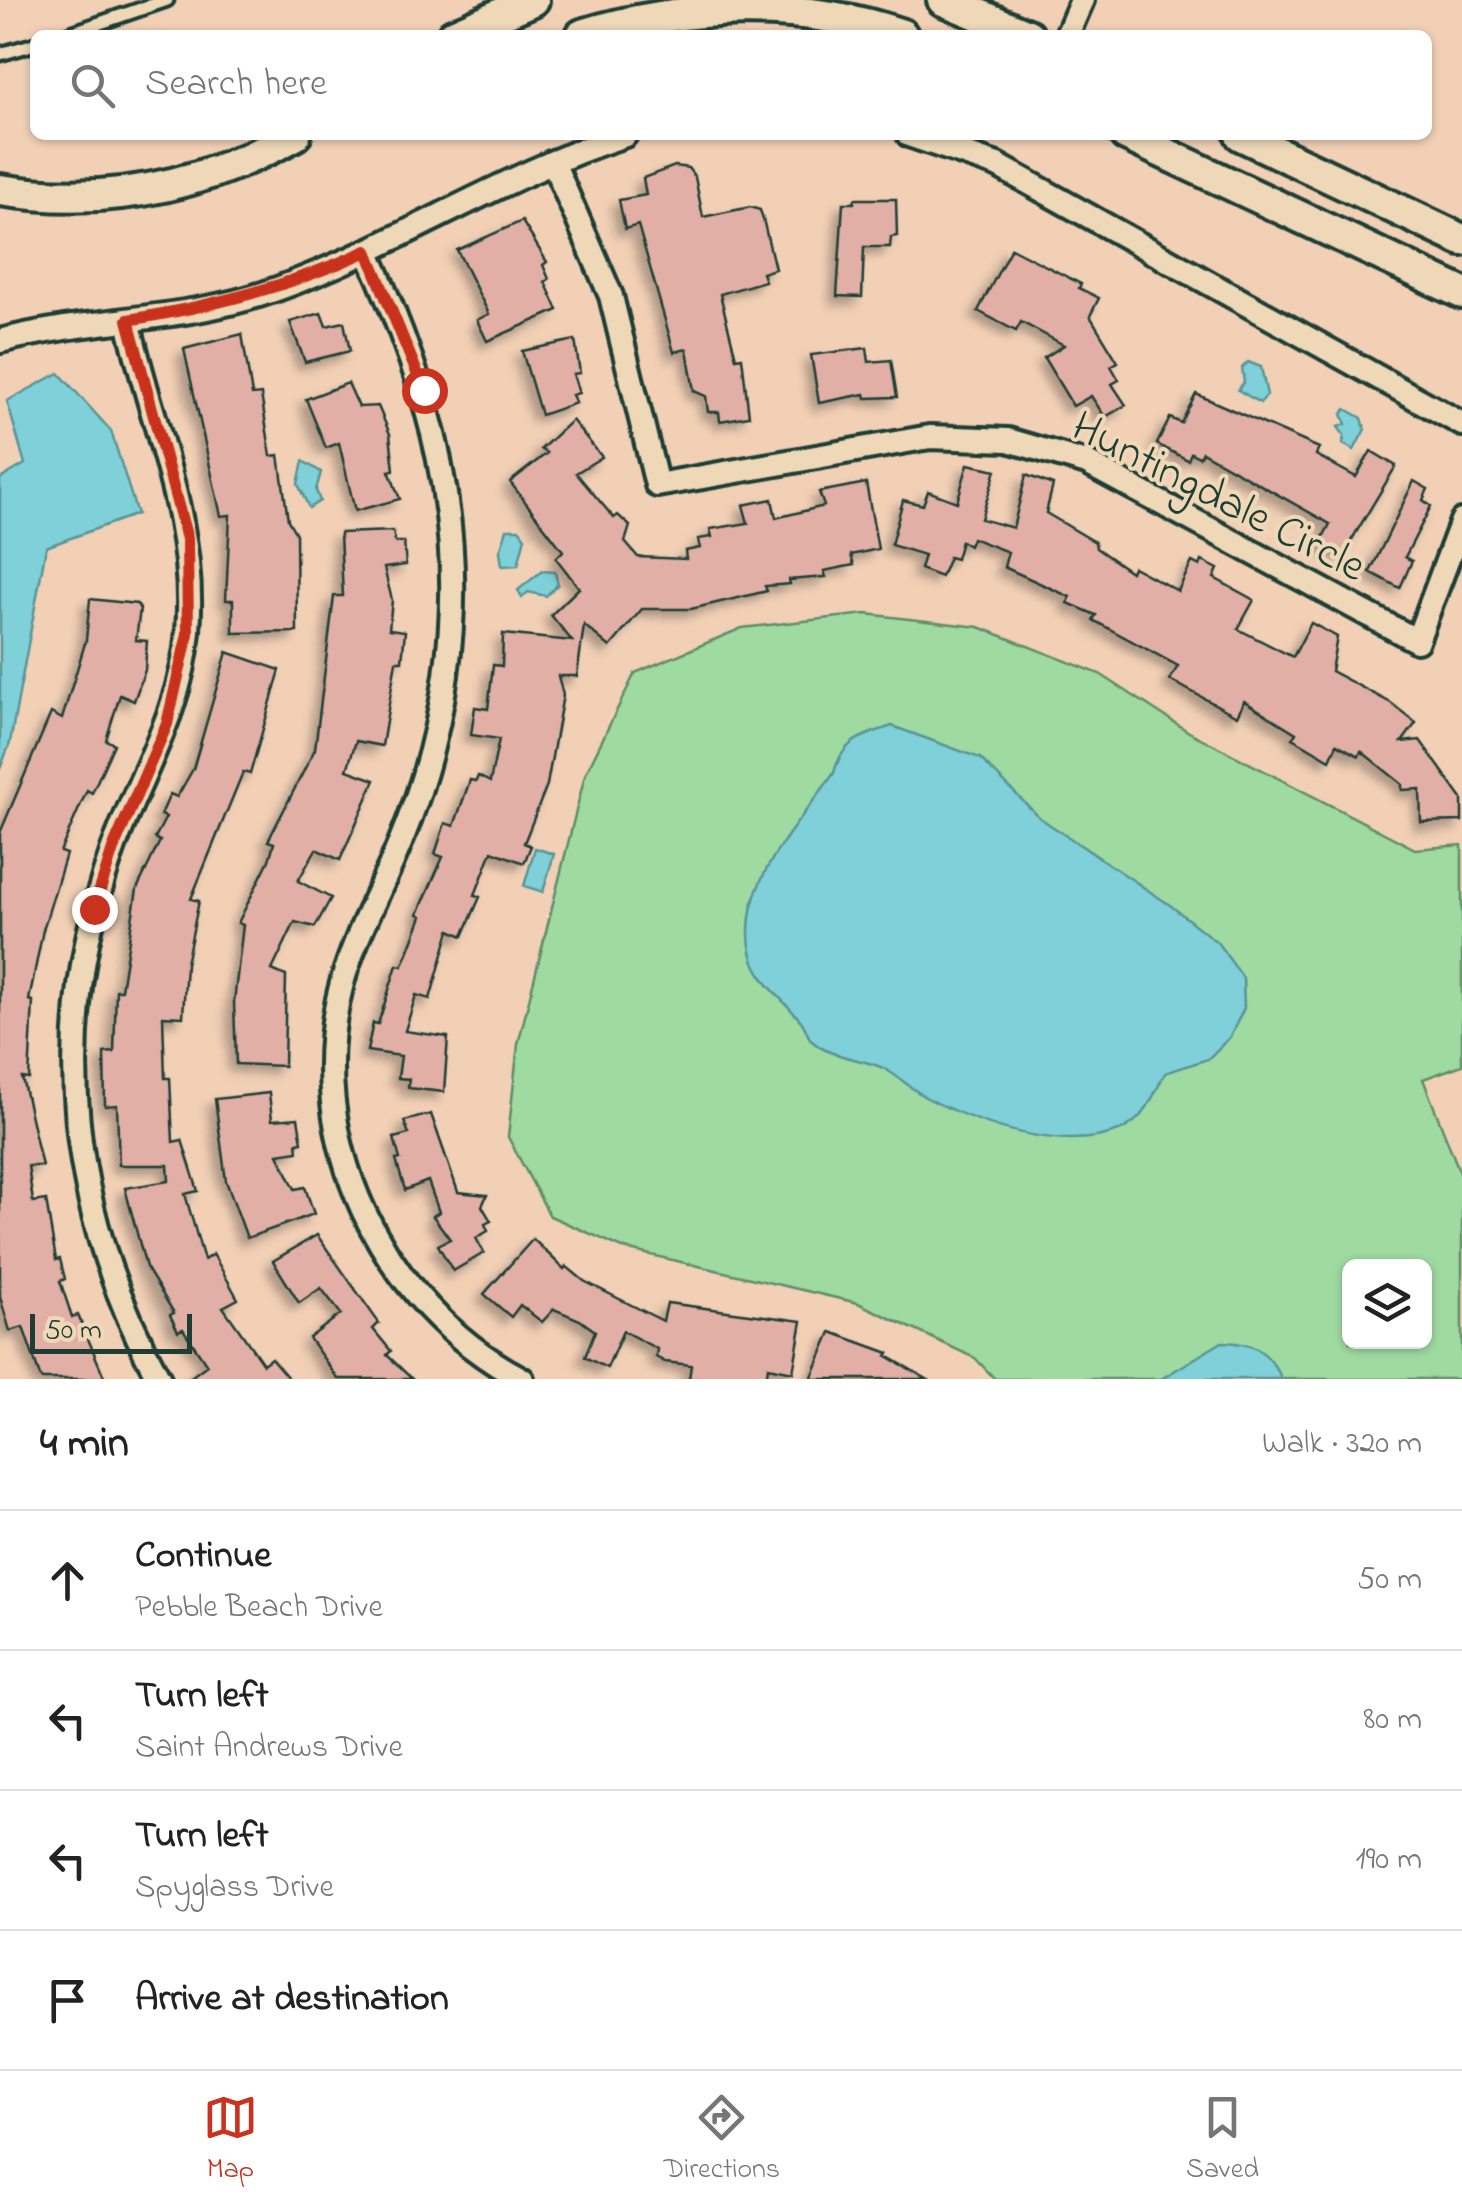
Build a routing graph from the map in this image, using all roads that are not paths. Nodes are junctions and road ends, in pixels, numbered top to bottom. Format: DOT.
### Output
graph roads {
  1 [pos="166,0"];
  2 [pos="534,0"];
  3 [pos="944,0"];
  4 [pos="1082,0"];
  5 [pos="79,30"];
  6 [pos="465,30"];
  7 [pos="603,30"];
  8 [pos="878,30"];
  9 [pos="1016,30"];
  10 [pos="1069,30"];
  11 [pos="30,45"];
  12 [pos="0,54"];
  13 [pos="284,140"];
  14 [pos="611,140"];
  15 [pos="924,140"];
  16 [pos="1137,140"];
  17 [pos="1252,140"];
  18 [pos="553,162"];
  19 [pos="0,190"];
  20 [pos="1462,240"];
  21 [pos="367,251"];
  22 [pos="1462,293"];
  23 [pos="128,320"];
  24 [pos="0,341"];
  25 [pos="1462,424"];
  26 [pos="1462,521"];
  27 [pos="159,1379"];
  28 [pos="522,1379"];
  1 -- 5 [label="lane"];
  2 -- 6 [label="street"];
  3 -- 9 [label="street"];
  4 -- 10 [label="street"];
  7 -- 8 [label="street"];
  11 -- 12 [label="lane"];
  13 -- 19 [label="street"];
  14 -- 18 [label="street"];
  15 -- 25 [label="street"];
  16 -- 22 [label="street"];
  17 -- 20 [label="street"];
  18 -- 21 [label="street"];
  18 -- 26 [label="street, Huntingdale Circle"];
  21 -- 23 [label="street"];
  21 -- 28 [label="street"];
  23 -- 24 [label="street"];
  23 -- 27 [label="street"];
}
